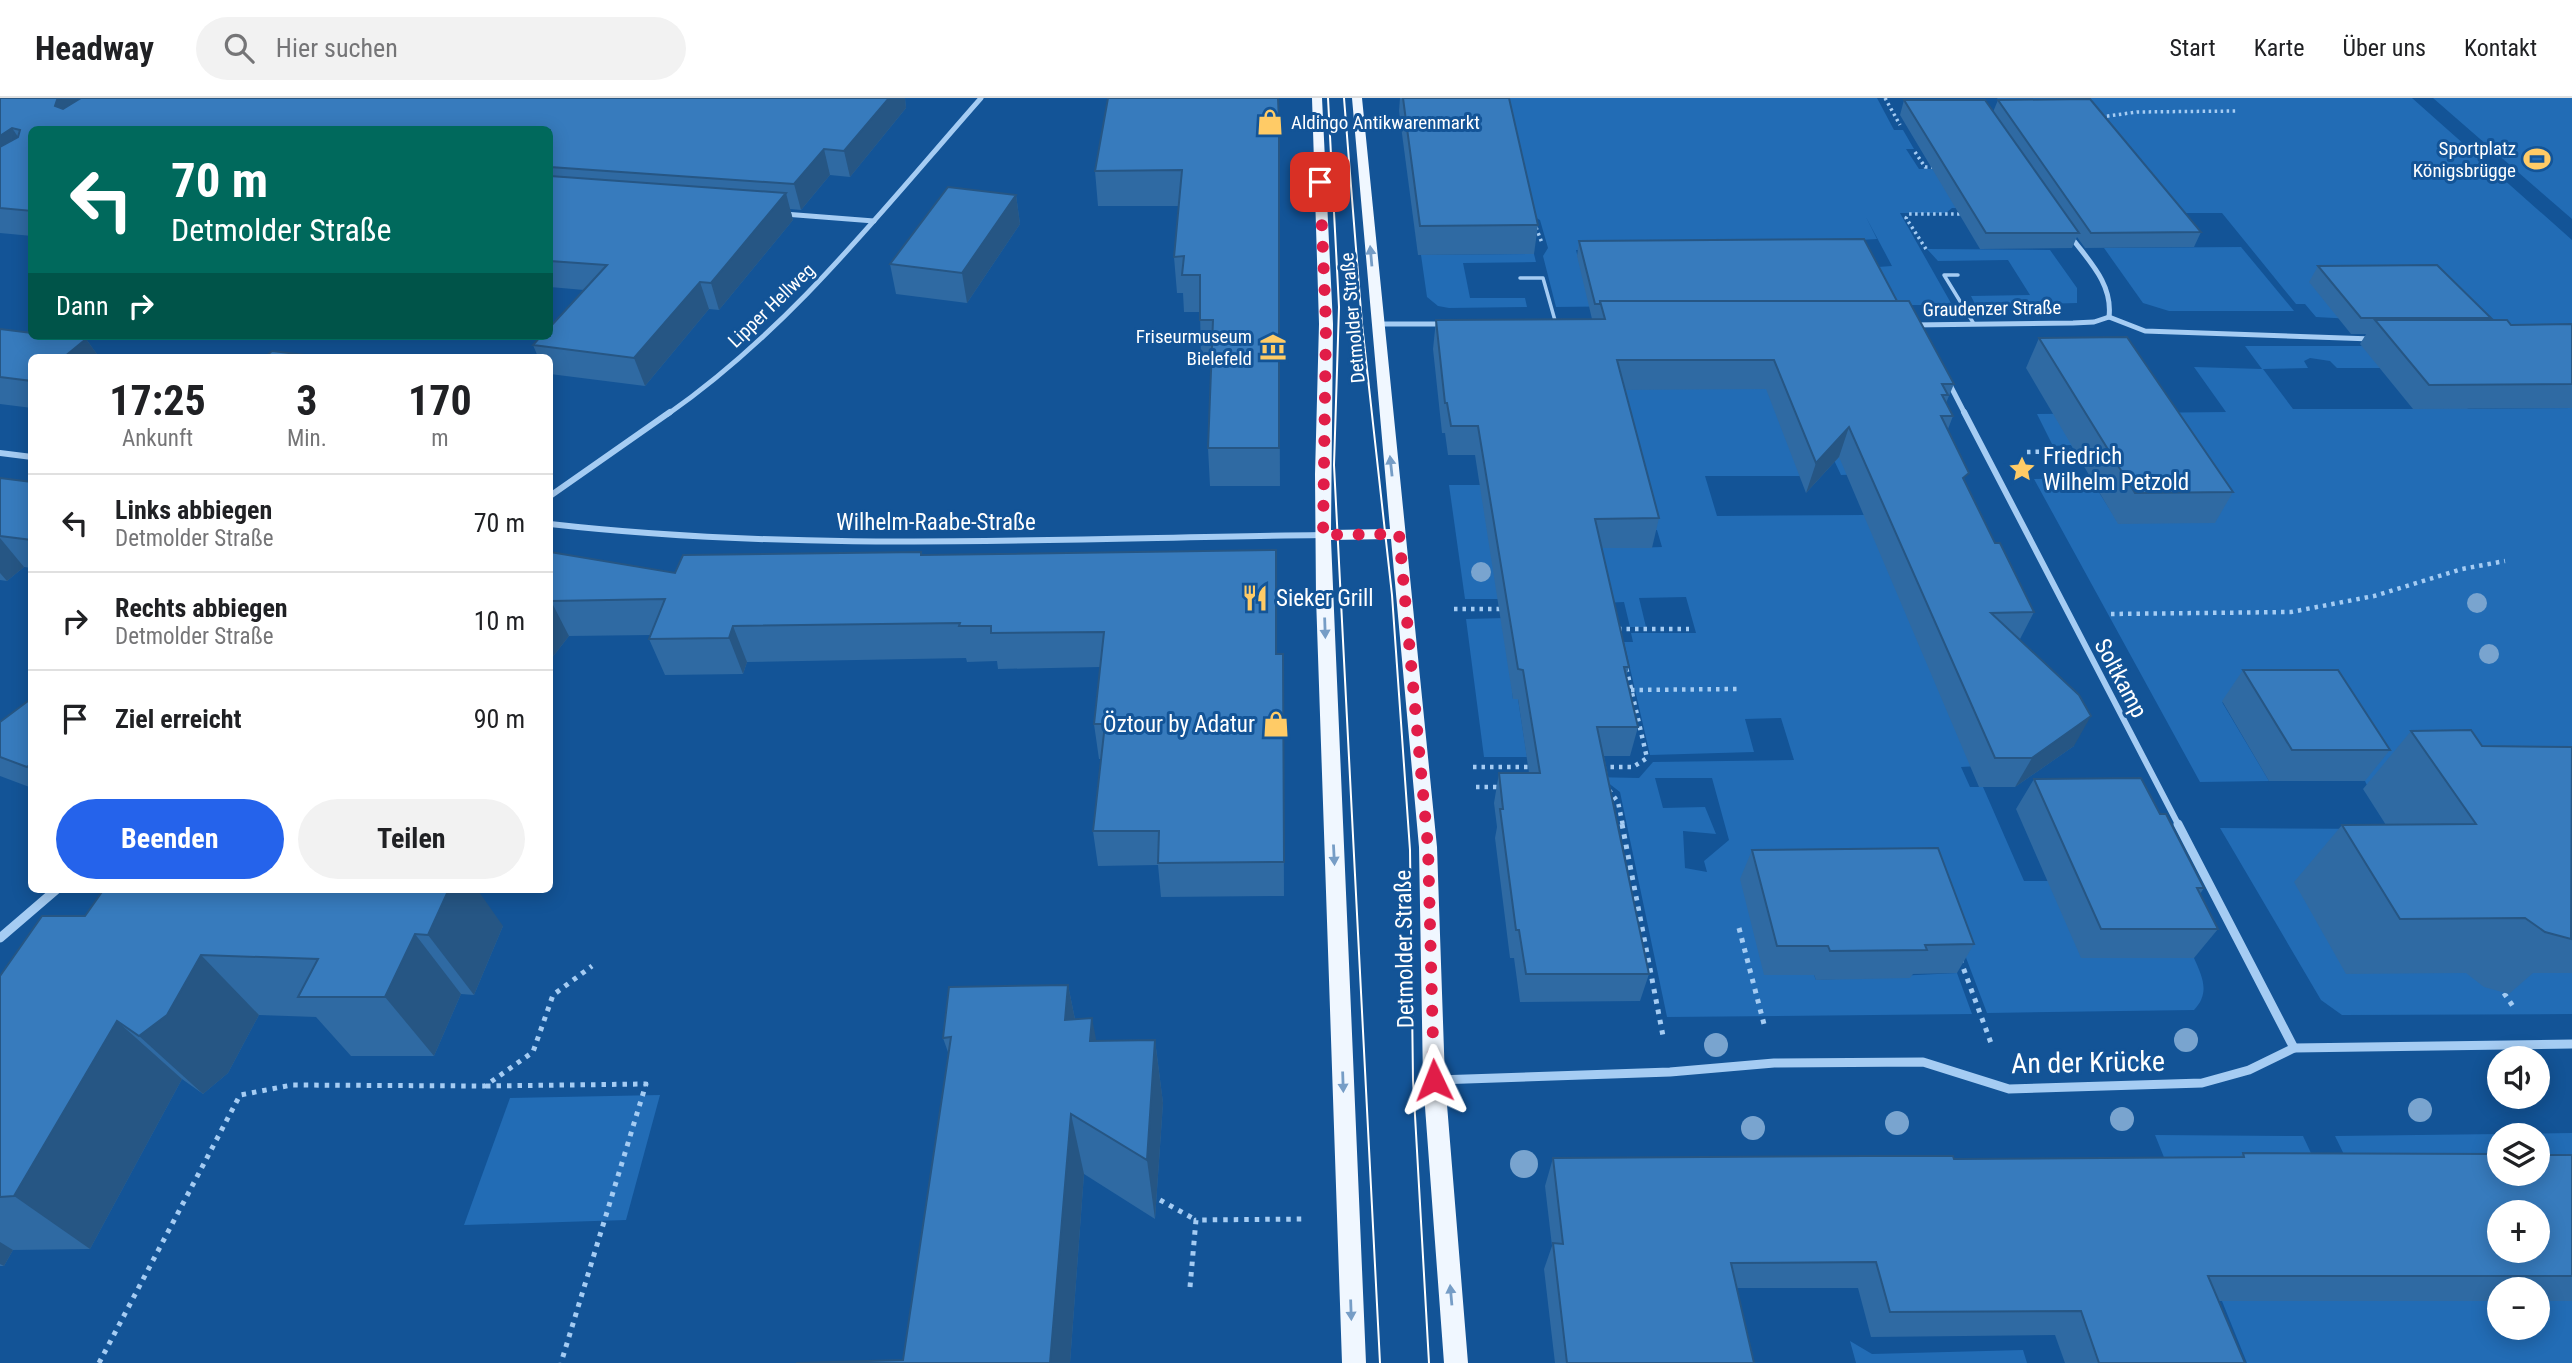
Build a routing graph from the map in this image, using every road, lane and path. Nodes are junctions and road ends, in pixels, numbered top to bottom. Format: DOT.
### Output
graph roads {
  1 [pos="981,98"];
  2 [pos="1317,98"];
  3 [pos="1357,98"];
  4 [pos="1885,98"];
  5 [pos="2236,111"];
  6 [pos="2092,117"];
  7 [pos="1900,125"];
  8 [pos="1915,152"];
  9 [pos="1939,167"];
  10 [pos="780,214"];
  11 [pos="1973,214"];
  12 [pos="1532,219"];
  13 [pos="874,220"];
  14 [pos="2069,234"];
  15 [pos="1944,275"];
  16 [pos="1958,275"];
  17 [pos="1520,278"];
  18 [pos="1543,278"];
  19 [pos="2109,317"];
  20 [pos="1377,324"];
  21 [pos="1460,324"];
  22 [pos="1542,324"];
  23 [pos="1556,324"];
  24 [pos="1569,324"];
  25 [pos="1974,324"];
  26 [pos="1905,325"];
  27 [pos="1918,325"];
  28 [pos="1924,336"];
  29 [pos="2378,339"];
  30 [pos="1942,371"];
  31 [pos="0,453"];
  32 [pos="28,456"];
  33 [pos="553,494"];
  34 [pos="553,524"];
  35 [pos="1399,534"];
  36 [pos="1323,535"];
  37 [pos="2505,561"];
  38 [pos="1454,609"];
  39 [pos="1504,609"];
  40 [pos="2068,615"];
  41 [pos="1615,618"];
  42 [pos="1618,629"];
  43 [pos="1689,629"];
  44 [pos="1620,641"];
  45 [pos="1626,666"];
  46 [pos="1737,689"];
  47 [pos="1631,690"];
  48 [pos="1474,767"];
  49 [pos="1540,767"];
  50 [pos="1594,767"];
  51 [pos="1476,787"];
  52 [pos="1514,787"];
  53 [pos="1604,787"];
  54 [pos="52,893"];
  55 [pos="1739,928"];
  56 [pos="0,938"];
  57 [pos="1958,953"];
  58 [pos="592,966"];
  59 [pos="2572,1044"];
  60 [pos="2294,1048"];
  61 [pos="1774,1063"];
  62 [pos="1670,1072"];
  63 [pos="1434,1080"];
  64 [pos="485,1086"];
  65 [pos="2008,1089"];
  66 [pos="1160,1200"];
  67 [pos="1348,1219"];
  68 [pos="1196,1220"];
  69 [pos="1190,1287"];
  70 [pos="99,1363"];
  71 [pos="561,1363"];
  72 [pos="1354,1363"];
  73 [pos="1456,1363"];
  1 -- 13 [label="street, Lipper Hellweg"];
  2 -- 36 [label="main road, Detmolder Straße"];
  20 -- 3 [label="main road, Detmolder Straße, one-way"];
  4 -- 7 [label="path"];
  5 -- 6 [label="path"];
  8 -- 9 [label="path"];
  10 -- 13 [label="street"];
  11 -- 15 [label="path"];
  12 -- 18 [label="path"];
  13 -- 33 [label="street, Lipper Hellweg"];
  14 -- 19 [label="street"];
  15 -- 16 [label="lane"];
  15 -- 25 [label="lane"];
  17 -- 18 [label="lane"];
  18 -- 23 [label="lane"];
  19 -- 25 [label="street, Graudenzer Straße"];
  19 -- 29 [label="street"];
  20 -- 21 [label="street"];
  35 -- 20 [label="main road, Detmolder Straße, one-way"];
  22 -- 23 [label="street"];
  23 -- 24 [label="street"];
  25 -- 27 [label="street, Graudenzer Straße"];
  26 -- 27 [label="street, Graudenzer Straße"];
  27 -- 28 [label="street"];
  30 -- 40 [label="street, Soltkamp"];
  31 -- 32 [label="street"];
  34 -- 36 [label="street, Wilhelm-Raabe-Straße"];
  35 -- 36 [label="main road"];
  35 -- 63 [label="main road, Detmolder Straße"];
  36 -- 67 [label="main road, Detmolder Straße, one-way"];
  37 -- 40 [label="path"];
  38 -- 39 [label="path"];
  40 -- 60 [label="street, Soltkamp"];
  41 -- 42 [label="path"];
  42 -- 43 [label="path"];
  42 -- 44 [label="path"];
  45 -- 47 [label="path"];
  46 -- 47 [label="path"];
  47 -- 50 [label="path"];
  48 -- 49 [label="path"];
  51 -- 52 [label="path"];
  53 -- 62 [label="path"];
  54 -- 56 [label="street"];
  55 -- 61 [label="path"];
  57 -- 65 [label="path"];
  58 -- 64 [label="path"];
  59 -- 60 [label="street, An der Krücke"];
  60 -- 65 [label="street, An der Krücke"];
  61 -- 62 [label="street, An der Krücke"];
  61 -- 65 [label="street, An der Krücke"];
  62 -- 63 [label="street, An der Krücke"];
  73 -- 63 [label="main road, Detmolder Straße, one-way"];
  64 -- 70 [label="path"];
  64 -- 71 [label="path"];
  66 -- 68 [label="path"];
  67 -- 68 [label="path"];
  67 -- 72 [label="main road, Detmolder Straße, one-way"];
  68 -- 69 [label="path"];
}
